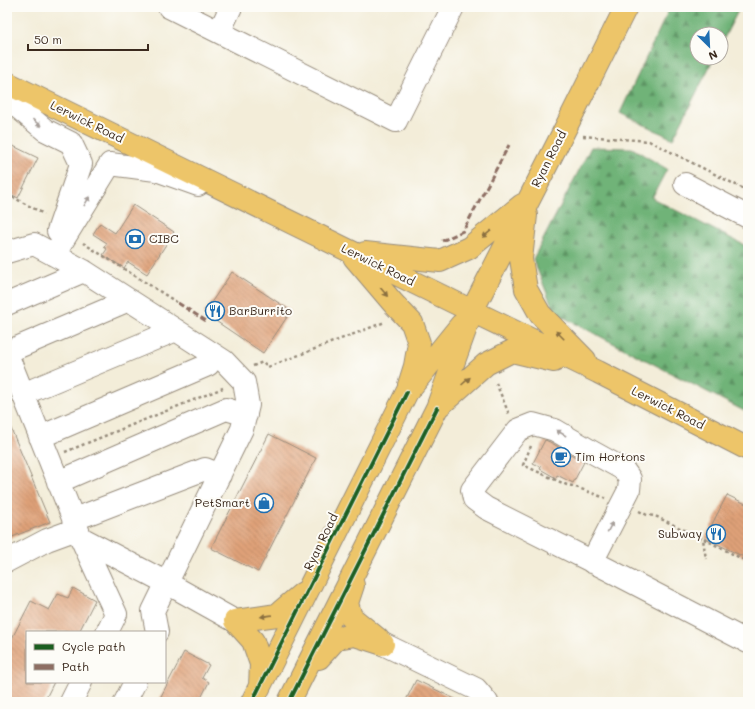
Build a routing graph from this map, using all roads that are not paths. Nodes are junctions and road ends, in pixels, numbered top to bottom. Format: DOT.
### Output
graph roads {
  1 [pos="169,7"];
  2 [pos="230,7"];
  3 [pos="453,7"];
  4 [pos="626,7"];
  5 [pos="219,32"];
  6 [pos="7,83"];
  7 [pos="7,98"];
  8 [pos="685,184"];
  9 [pos="528,201"];
  10 [pos="258,206"];
  11 [pos="748,217"];
  12 [pos="7,252"];
  13 [pos="350,252"];
  14 [pos="51,253"];
  15 [pos="84,271"];
  16 [pos="129,300"];
  17 [pos="7,304"];
  18 [pos="472,311"];
  19 [pos="176,330"];
  20 [pos="7,353"];
  21 [pos="215,355"];
  22 [pos="598,372"];
  23 [pos="407,392"];
  24 [pos="23,394"];
  25 [pos="437,408"];
  26 [pos="246,416"];
  27 [pos="40,437"];
  28 [pos="748,449"];
  29 [pos="220,475"];
  30 [pos="58,482"];
  31 [pos="77,528"];
  32 [pos="360,561"];
  33 [pos="7,562"];
  34 [pos="592,562"];
  35 [pos="167,583"];
  36 [pos="309,588"];
  37 [pos="235,621"];
  38 [pos="108,631"];
  39 [pos="157,631"];
  40 [pos="748,642"];
  41 [pos="383,644"];
  42 [pos="301,678"];
  43 [pos="134,683"];
  44 [pos="256,694"];
  45 [pos="125,702"];
  46 [pos="289,702"];
  47 [pos="487,702"];
  1 -- 5 [label="lane"];
  2 -- 5 [label="lane"];
  3 -- 5 [label="lane"];
  4 -- 9 [label="main road, Ryan Road"];
  6 -- 10 [label="main road, Lerwick Road"];
  7 -- 14 [label="lane, one-way"];
  8 -- 11 [label="lane"];
  9 -- 13 [label="main road, one-way"];
  9 -- 18 [label="main road, Ryan Road"];
  22 -- 9 [label="main road, one-way"];
  10 -- 13 [label="main road, Lerwick Road"];
  14 -- 10 [label="lane, one-way"];
  12 -- 14 [label="lane"];
  13 -- 18 [label="main road, Lerwick Road"];
  13 -- 23 [label="main road, one-way"];
  14 -- 15 [label="lane"];
  15 -- 16 [label="lane"];
  15 -- 17 [label="lane"];
  16 -- 19 [label="lane"];
  16 -- 20 [label="lane"];
  18 -- 22 [label="main road, Lerwick Road"];
  18 -- 23 [label="main road, Ryan Road"];
  18 -- 25 [label="main road, Ryan Road"];
  19 -- 21 [label="lane"];
  19 -- 24 [label="lane"];
  20 -- 24 [label="lane"];
  21 -- 26 [label="lane"];
  21 -- 27 [label="lane"];
  25 -- 22 [label="main road, one-way"];
  22 -- 28 [label="main road, Lerwick Road"];
  23 -- 36 [label="main road, Ryan Road"];
  24 -- 27 [label="lane"];
  25 -- 32 [label="main road, Ryan Road"];
  26 -- 29 [label="lane"];
  26 -- 30 [label="lane"];
  27 -- 30 [label="lane"];
  29 -- 31 [label="lane"];
  29 -- 35 [label="lane"];
  30 -- 31 [label="lane"];
  31 -- 33 [label="lane"];
  31 -- 35 [label="lane"];
  31 -- 38 [label="lane"];
  32 -- 41 [label="main road"];
  32 -- 42 [label="main road, Ryan Road"];
  34 -- 34 [label="lane, one-way"];
  34 -- 40 [label="lane"];
  35 -- 37 [label="lane"];
  35 -- 39 [label="lane"];
  36 -- 37 [label="main road, one-way"];
  36 -- 44 [label="main road, Ryan Road"];
  37 -- 44 [label="main road"];
  41 -- 42 [label="main road"];
  41 -- 47 [label="lane"];
  42 -- 46 [label="main road, Ryan Road"];
  43 -- 45 [label="lane"];
}
